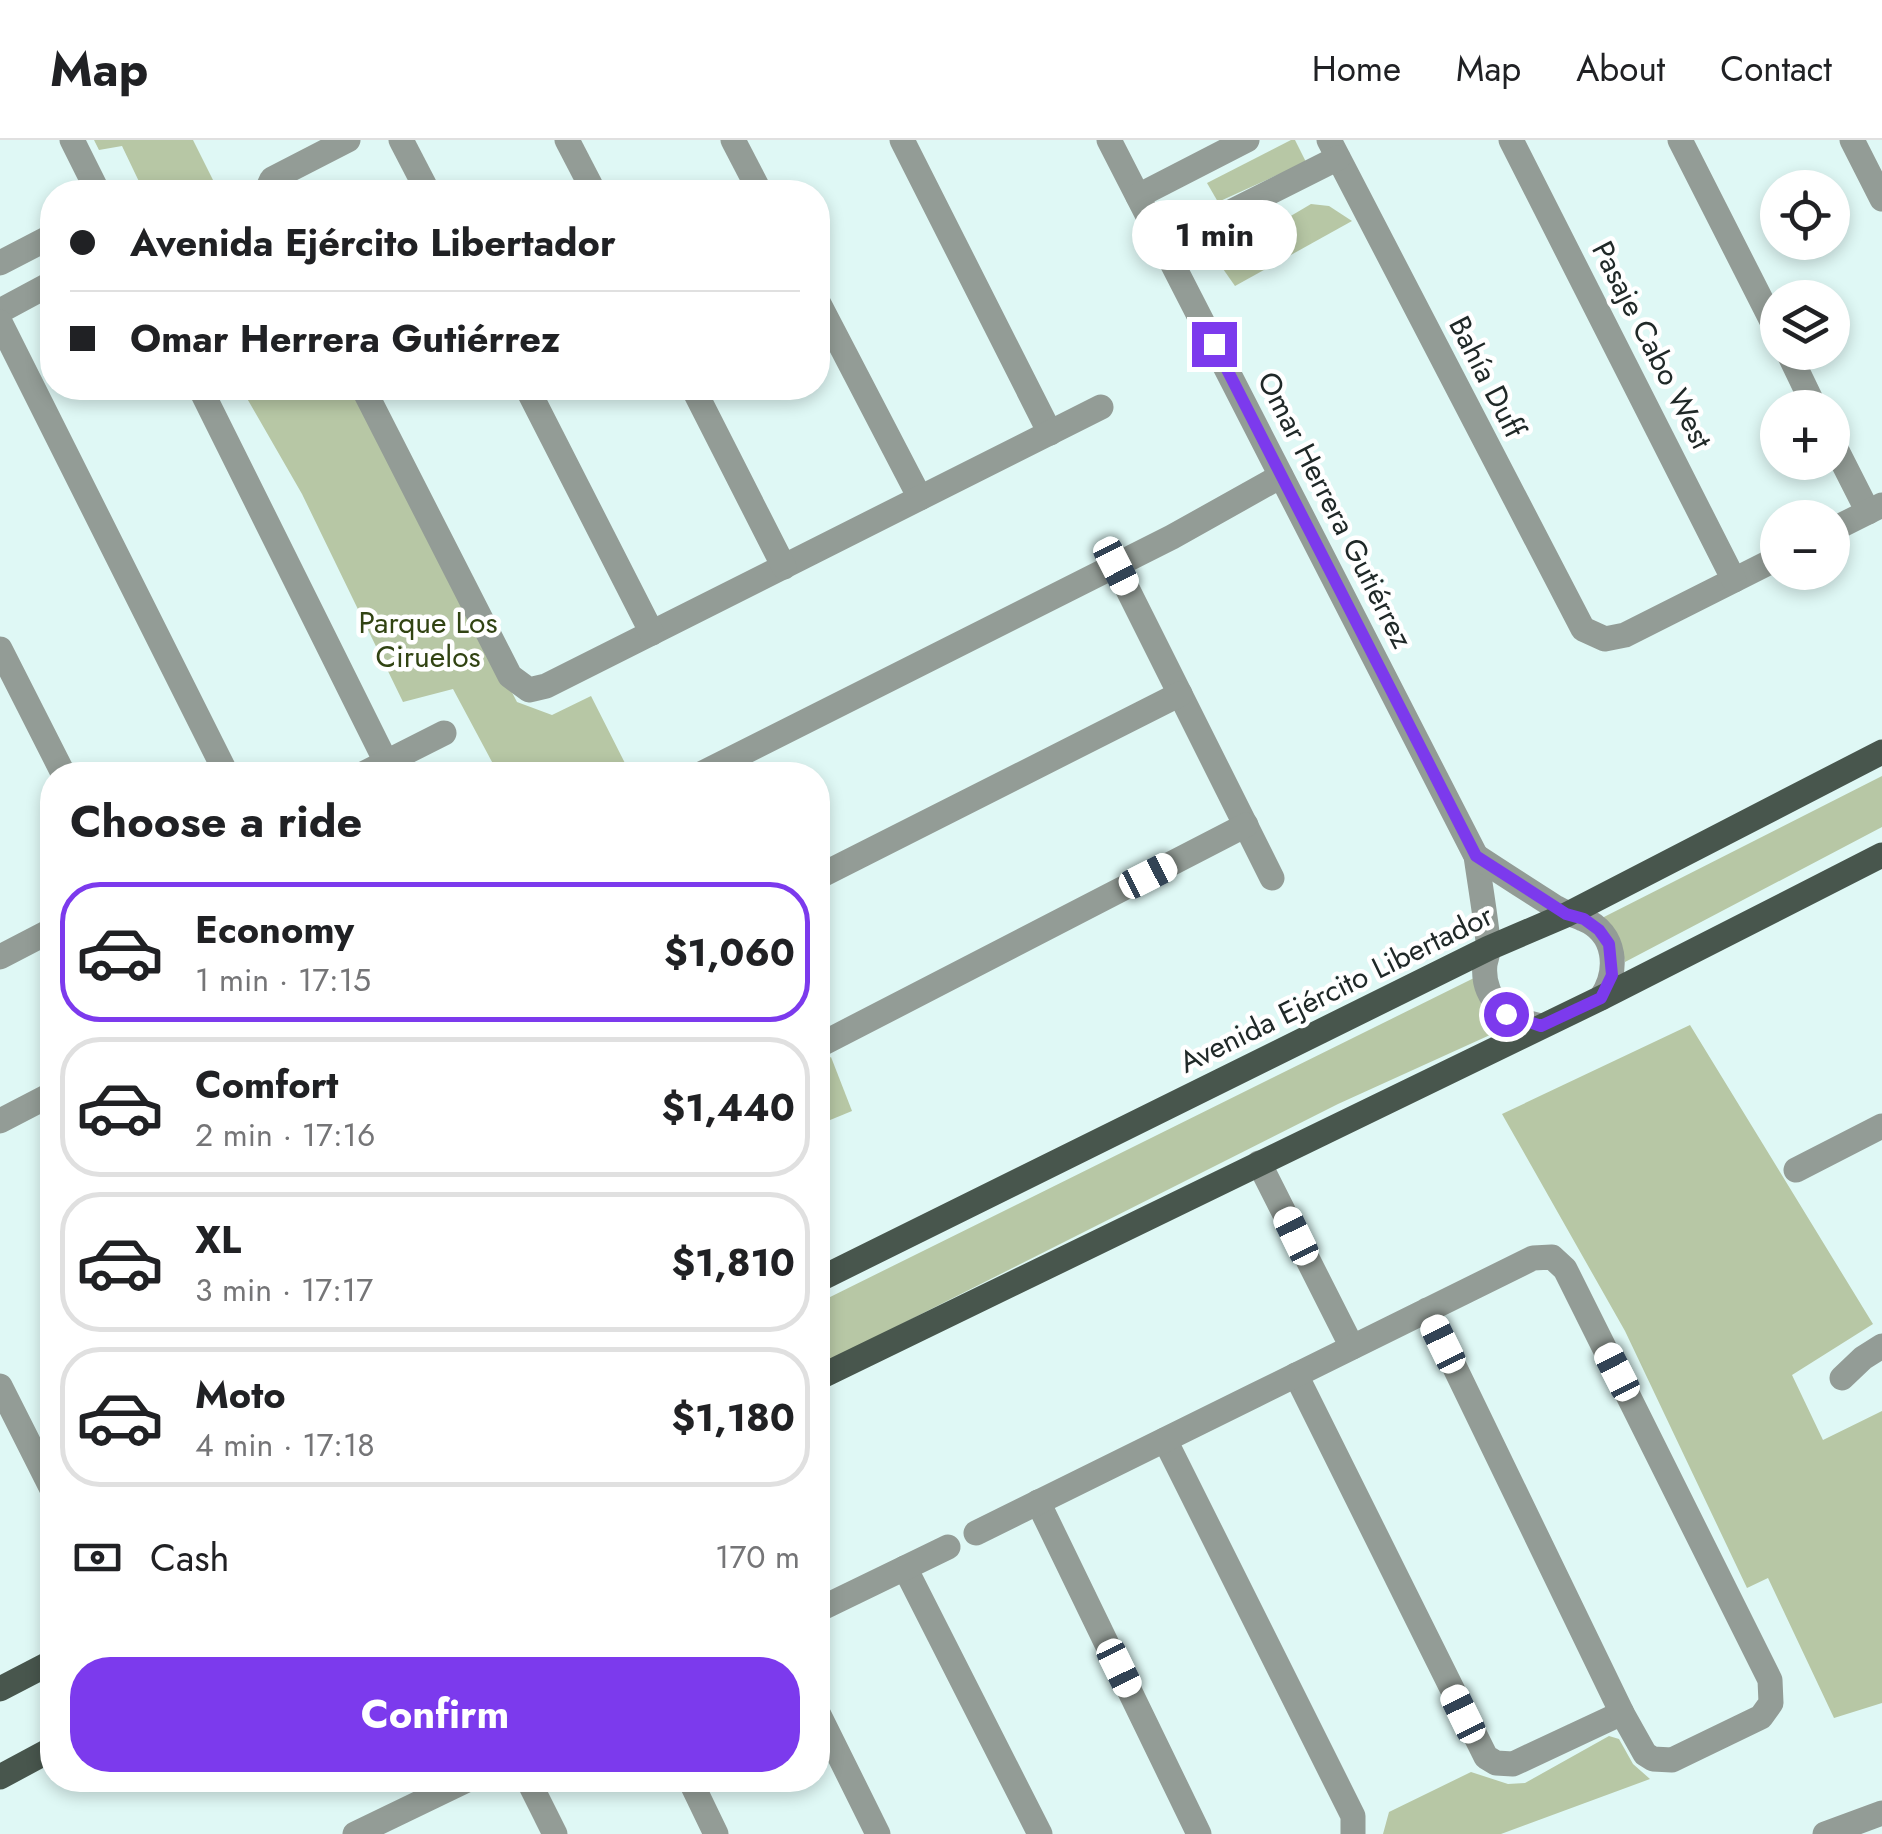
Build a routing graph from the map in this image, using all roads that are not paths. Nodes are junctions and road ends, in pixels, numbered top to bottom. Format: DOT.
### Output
graph roads {
  1 [pos="72,140"];
  2 [pos="348,140"];
  3 [pos="401,140"];
  4 [pos="567,140"];
  5 [pos="733,140"];
  6 [pos="902,140"];
  7 [pos="1109,140"];
  8 [pos="1247,140"];
  9 [pos="1512,140"];
  10 [pos="1680,140"];
  11 [pos="1852,140"];
  12 [pos="1334,149"];
  13 [pos="92,180"];
  14 [pos="271,180"];
  15 [pos="422,180"];
  16 [pos="588,180"];
  17 [pos="754,180"];
  18 [pos="1138,196"];
  19 [pos="1882,199"];
  20 [pos="40,242"];
  21 [pos="1163,246"];
  22 [pos="0,263"];
  23 [pos="40,290"];
  24 [pos="1760,298"];
  25 [pos="0,311"];
  26 [pos="0,322"];
  27 [pos="830,325"];
  28 [pos="206,400"];
  29 [pos="369,400"];
  30 [pos="533,400"];
  31 [pos="699,400"];
  32 [pos="1102,407"];
  33 [pos="1050,433"];
  34 [pos="1850,470"];
  35 [pos="1281,476"];
  36 [pos="920,498"];
  37 [pos="1875,508"];
  38 [pos="1850,521"];
  39 [pos="1116,566"];
  40 [pos="784,567"];
  41 [pos="1760,567"];
  42 [pos="1734,580"];
  43 [pos="652,633"];
  44 [pos="0,649"];
  45 [pos="1180,694"];
  46 [pos="444,733"];
  47 [pos="1882,752"];
  48 [pos="57,762"];
  49 [pos="220,762"];
  50 [pos="386,762"];
  51 [pos="725,762"];
  52 [pos="1246,826"];
  53 [pos="1882,854"];
  54 [pos="1476,856"];
  55 [pos="830,871"];
  56 [pos="1272,878"];
  57 [pos="1566,914"];
  58 [pos="40,936"];
  59 [pos="1490,948"];
  60 [pos="0,957"];
  61 [pos="1601,998"];
  62 [pos="1541,1026"];
  63 [pos="830,1040"];
  64 [pos="40,1100"];
  65 [pos="0,1121"];
  66 [pos="1882,1126"];
  67 [pos="1260,1162"];
  68 [pos="1796,1170"];
  69 [pos="830,1274"];
  70 [pos="1427,1310"];
  71 [pos="1882,1346"];
  72 [pos="1352,1348"];
  73 [pos="830,1372"];
  74 [pos="1296,1375"];
  75 [pos="1842,1378"];
  76 [pos="0,1386"];
  77 [pos="1165,1440"];
  78 [pos="40,1465"];
  79 [pos="1038,1502"];
  80 [pos="976,1533"];
  81 [pos="948,1547"];
  82 [pos="905,1568"];
  83 [pos="830,1604"];
  84 [pos="40,1668"];
  85 [pos="0,1689"];
  86 [pos="1622,1712"];
  87 [pos="830,1737"];
  88 [pos="40,1756"];
  89 [pos="0,1777"];
  90 [pos="447,1792"];
  91 [pos="534,1792"];
  92 [pos="696,1792"];
  93 [pos="1882,1813"];
  94 [pos="390,1826"];
  95 [pos="355,1834"];
  96 [pos="555,1834"];
  97 [pos="716,1834"];
  98 [pos="878,1834"];
  99 [pos="1040,1834"];
  100 [pos="1199,1834"];
  101 [pos="1352,1834"];
  102 [pos="1825,1834"];
  1 -- 13 [label="street"];
  2 -- 14 [label="street"];
  3 -- 15 [label="street"];
  4 -- 16 [label="street"];
  5 -- 17 [label="street"];
  6 -- 33 [label="street"];
  7 -- 18 [label="street, Omar Herrera Gutiérrez"];
  8 -- 18 [label="street"];
  9 -- 42 [label="street, Pasaje Cabo West"];
  10 -- 24 [label="street"];
  11 -- 19 [label="street"];
  12 -- 21 [label="street"];
  12 -- 42 [label="street, Bahía Duff"];
  18 -- 21 [label="street, Omar Herrera Gutiérrez"];
  20 -- 22 [label="street"];
  21 -- 35 [label="street, Omar Herrera Gutiérrez"];
  23 -- 25 [label="street"];
  26 -- 49 [label="street"];
  27 -- 36 [label="street"];
  28 -- 50 [label="street"];
  29 -- 43 [label="street"];
  30 -- 43 [label="street"];
  31 -- 40 [label="street"];
  32 -- 33 [label="street"];
  33 -- 36 [label="street"];
  34 -- 37 [label="street"];
  35 -- 39 [label="street"];
  35 -- 54 [label="street, Omar Herrera Gutiérrez"];
  36 -- 40 [label="street"];
  37 -- 38 [label="street"];
  39 -- 45 [label="street"];
  39 -- 51 [label="street"];
  40 -- 43 [label="street"];
  41 -- 42 [label="street"];
  44 -- 48 [label="street"];
  45 -- 52 [label="street"];
  45 -- 55 [label="street"];
  46 -- 50 [label="street"];
  47 -- 57 [label="main road, Avenida Ejército Libertador"];
  52 -- 56 [label="street"];
  52 -- 63 [label="street"];
  53 -- 61 [label="main road"];
  54 -- 57 [label="street"];
  54 -- 59 [label="street, Omar Herrera Gutiérrez"];
  57 -- 59 [label="main road, Avenida Ejército Libertador"];
  57 -- 61 [label="street"];
  58 -- 60 [label="street"];
  59 -- 62 [label="street, Omar Herrera Gutiérrez"];
  59 -- 69 [label="main road, Avenida Ejército Libertador"];
  61 -- 62 [label="main road"];
  62 -- 67 [label="main road"];
  64 -- 65 [label="street"];
  66 -- 68 [label="street"];
  67 -- 72 [label="street"];
  67 -- 73 [label="main road"];
  70 -- 72 [label="street"];
  70 -- 86 [label="street"];
  70 -- 86 [label="street"];
  71 -- 75 [label="street"];
  72 -- 74 [label="street"];
  74 -- 77 [label="street"];
  74 -- 86 [label="street"];
  76 -- 78 [label="street"];
  77 -- 79 [label="street"];
  77 -- 101 [label="street"];
  79 -- 80 [label="street"];
  79 -- 100 [label="street"];
  81 -- 82 [label="street"];
  82 -- 83 [label="street"];
  82 -- 99 [label="street"];
  84 -- 85 [label="main road"];
  87 -- 98 [label="street"];
  88 -- 89 [label="main road"];
  90 -- 94 [label="street"];
  91 -- 96 [label="street"];
  92 -- 97 [label="street"];
  93 -- 102 [label="street"];
  94 -- 95 [label="street"];
}
